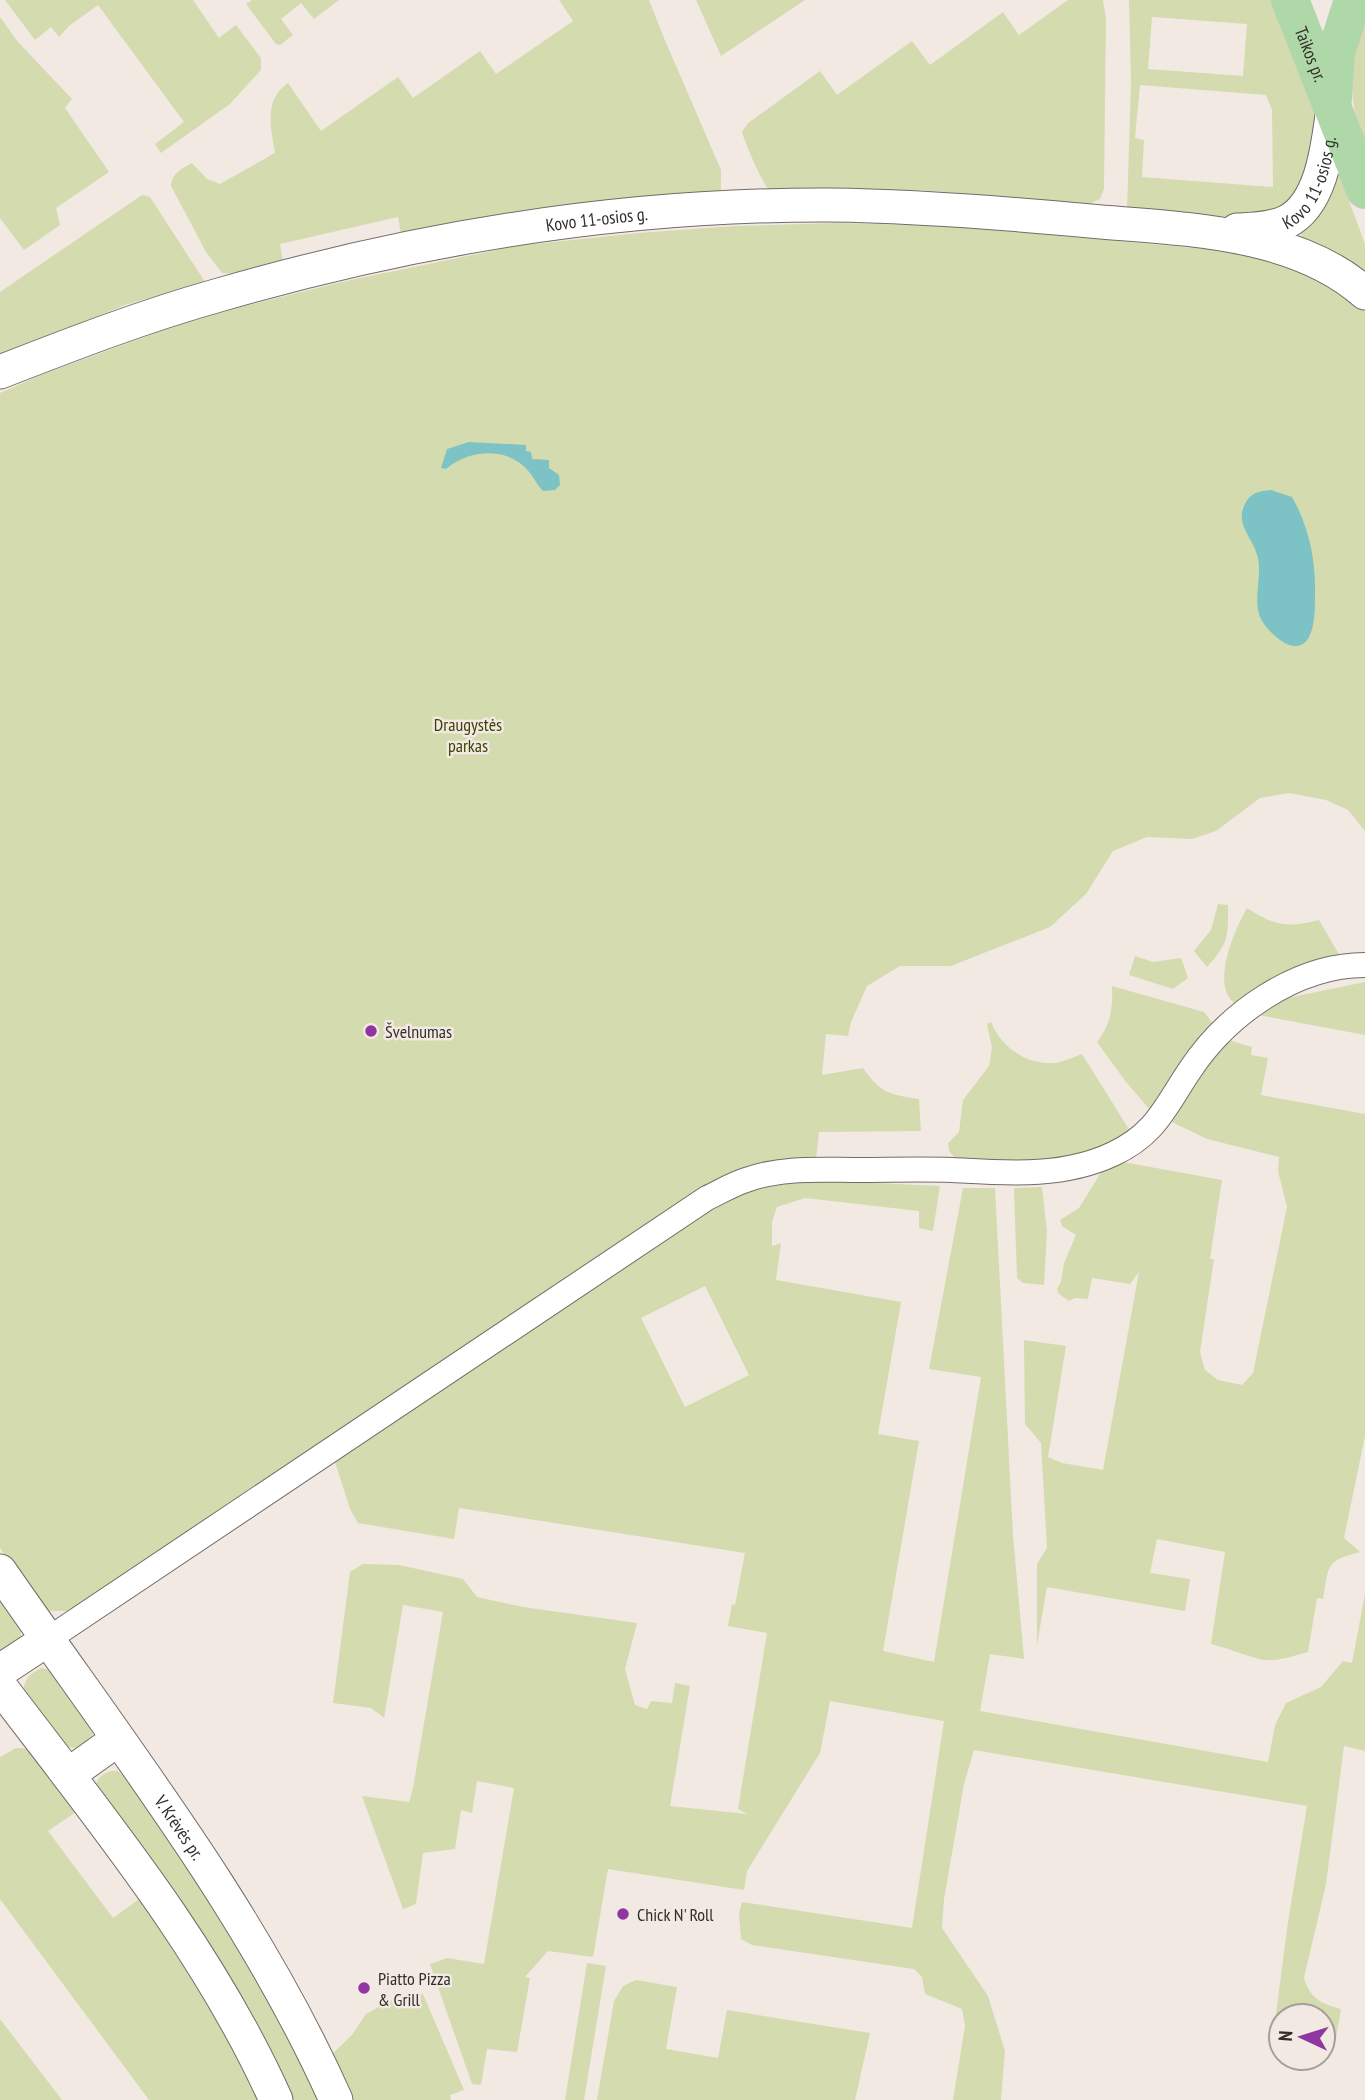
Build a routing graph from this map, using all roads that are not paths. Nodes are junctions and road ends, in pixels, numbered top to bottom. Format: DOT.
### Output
graph roads {
  1 [pos="1290,0"];
  2 [pos="1353,0"];
  3 [pos="1333,108"];
  4 [pos="1365,190"];
  5 [pos="1213,233"];
  6 [pos="1365,293"];
  7 [pos="0,372"];
  8 [pos="1365,965"];
  9 [pos="0,1571"];
  10 [pos="47,1640"];
  11 [pos="0,1671"];
  12 [pos="0,1685"];
  13 [pos="117,1740"];
  14 [pos="68,1775"];
  15 [pos="276,2100"];
  16 [pos="336,2100"];
  1 -- 3 [label="main road, Taikos pr."];
  2 -- 3 [label="main road"];
  3 -- 4 [label="main road, Taikos pr."];
  3 -- 5 [label="main road, Kovo 11-osios g."];
  5 -- 6 [label="main road, Kovo 11-osios g."];
  5 -- 7 [label="main road, Kovo 11-osios g."];
  8 -- 10 [label="street"];
  9 -- 10 [label="main road, V. Krėvės pr."];
  10 -- 11 [label="main road"];
  10 -- 13 [label="main road, V. Krėvės pr."];
  12 -- 14 [label="main road"];
  13 -- 14 [label="main road"];
  13 -- 16 [label="main road, V. Krėvės pr."];
  14 -- 15 [label="main road"];
}
